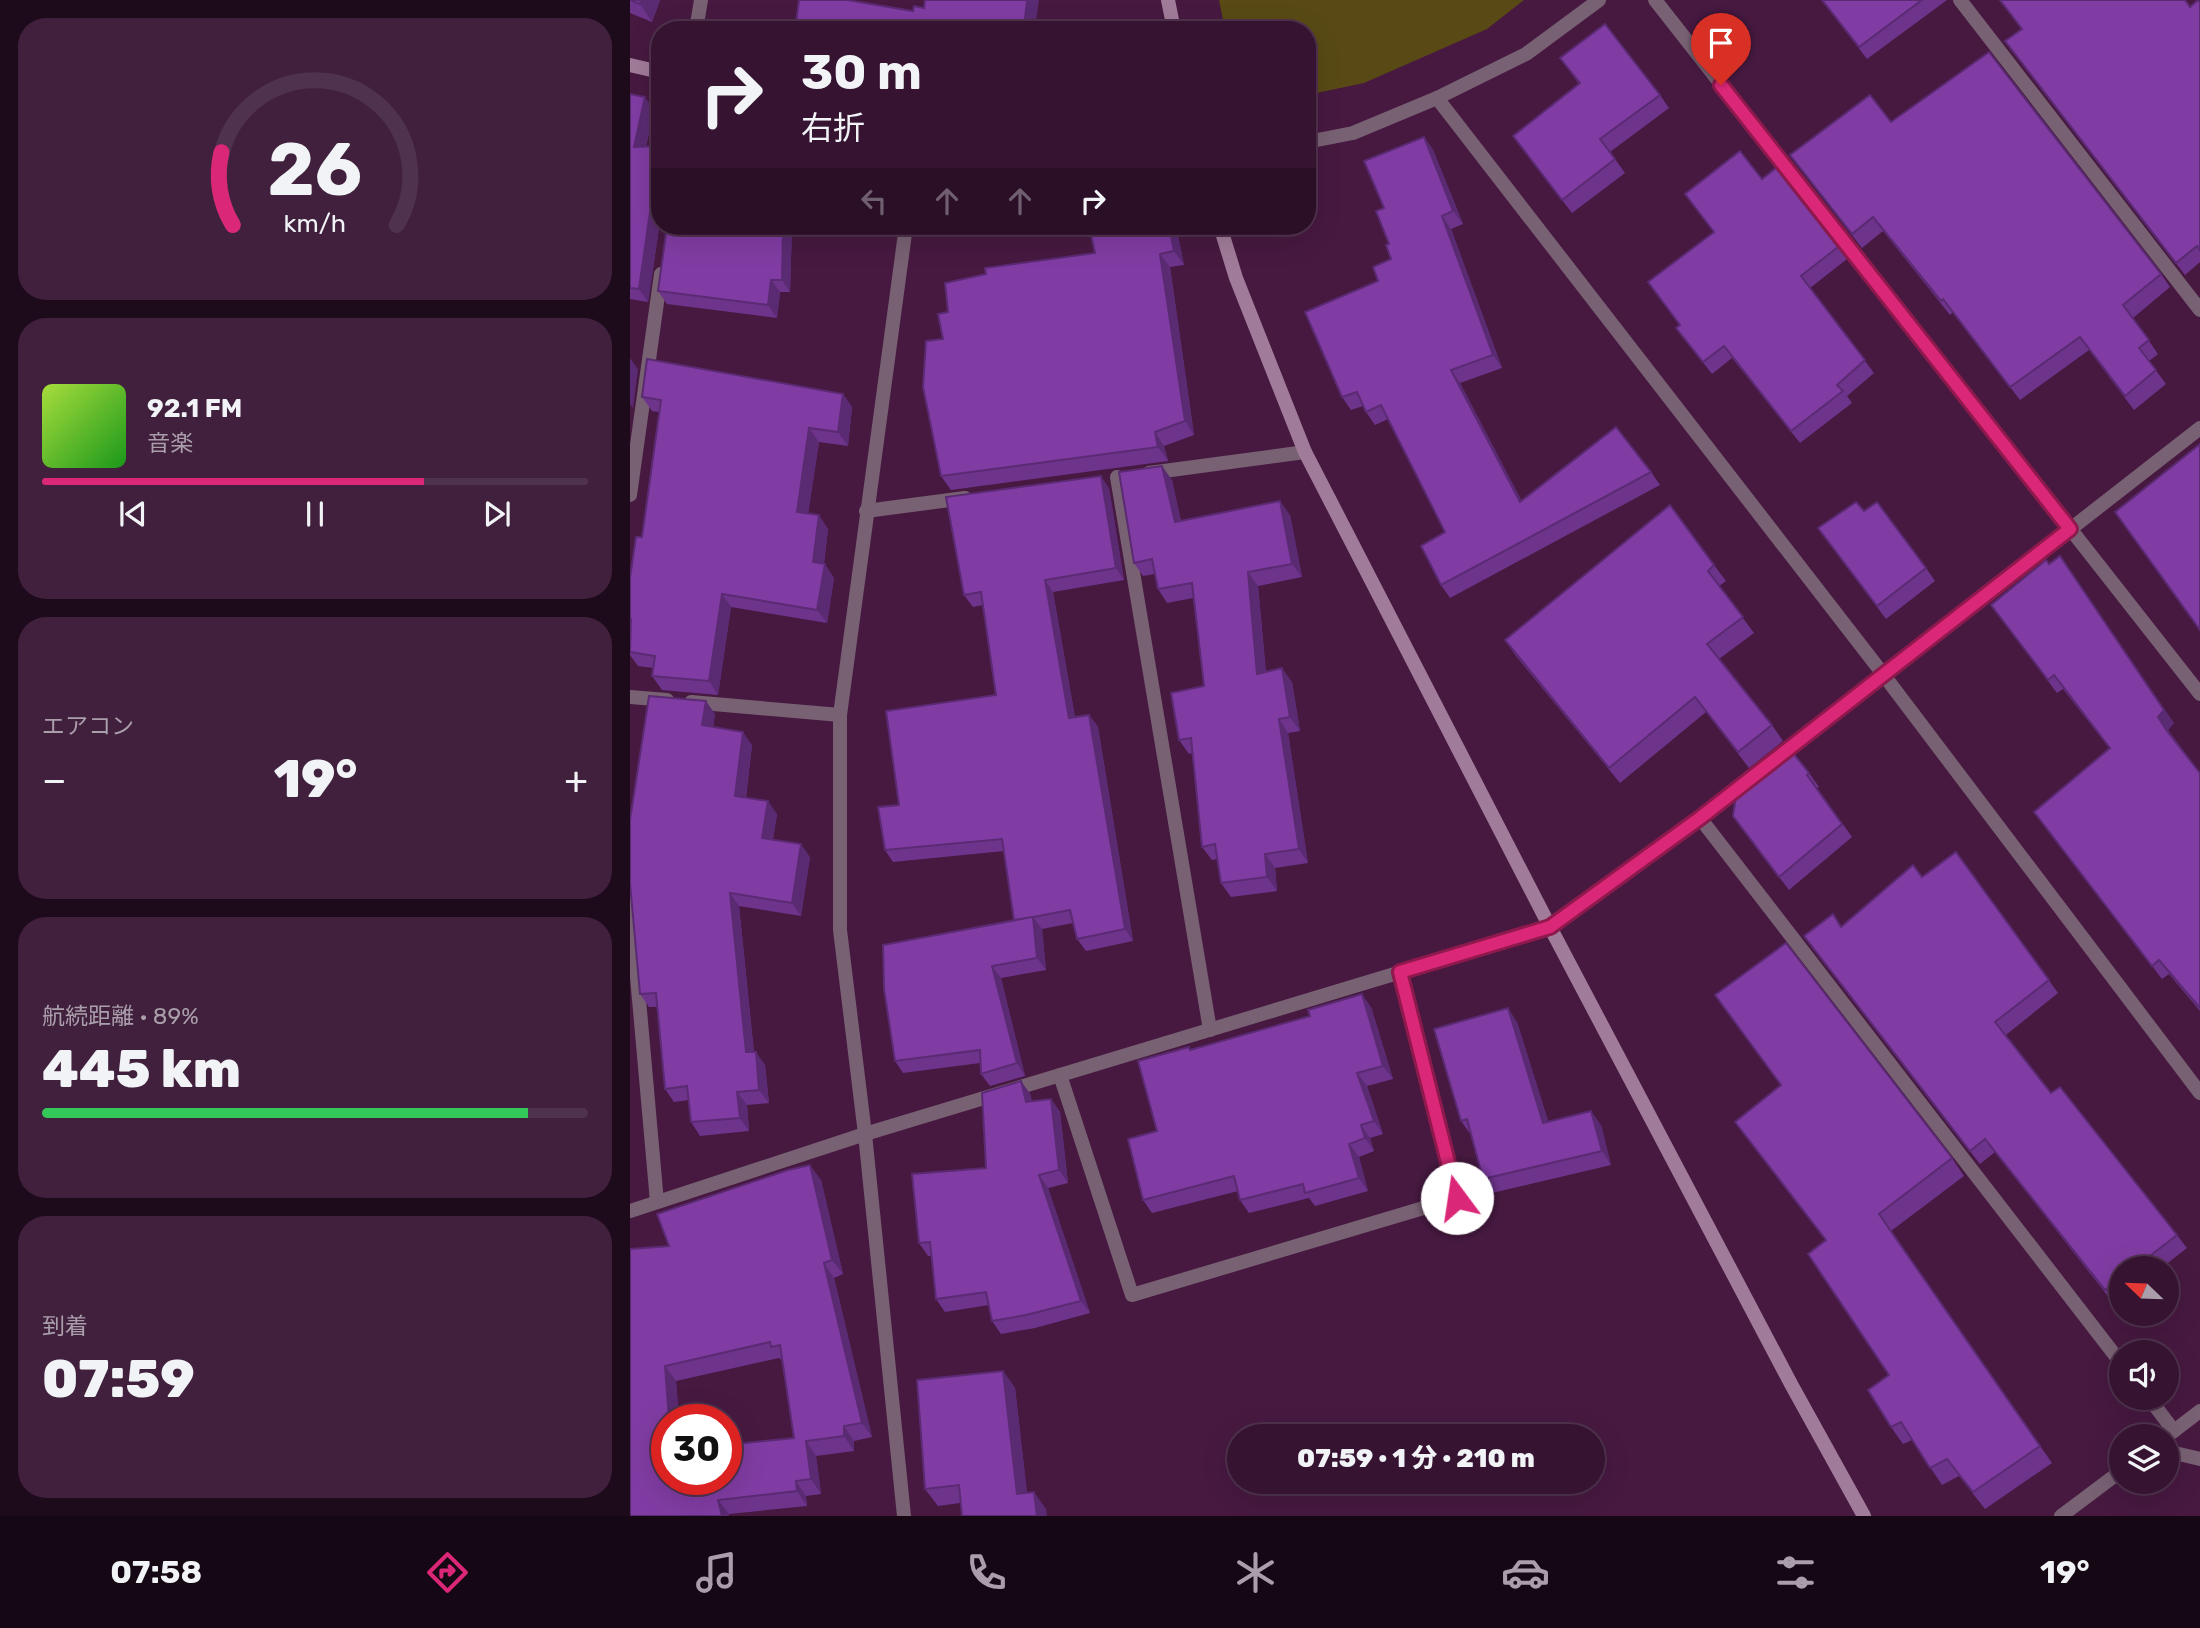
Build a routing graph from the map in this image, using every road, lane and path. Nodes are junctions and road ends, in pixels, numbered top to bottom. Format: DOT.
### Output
graph roads {
  1 [pos="701,0"];
  2 [pos="1168,0"];
  3 [pos="1599,0"];
  4 [pos="1655,0"];
  5 [pos="1960,0"];
  6 [pos="698,21"];
  7 [pos="1172,21"];
  8 [pos="630,65"];
  9 [pos="651,70"];
  10 [pos="1437,98"];
  11 [pos="1316,140"];
  12 [pos="904,235"];
  13 [pos="1223,235"];
  14 [pos="663,266"];
  15 [pos="2200,310"];
  16 [pos="2200,428"];
  17 [pos="1305,452"];
  18 [pos="630,495"];
  19 [pos="985,495"];
  20 [pos="866,511"];
  21 [pos="2070,529"];
  22 [pos="1883,674"];
  23 [pos="2200,694"];
  24 [pos="630,697"];
  25 [pos="840,715"];
  26 [pos="1700,818"];
  27 [pos="630,898"];
  28 [pos="1550,927"];
  29 [pos="1400,972"];
  30 [pos="1210,1030"];
  31 [pos="1060,1075"];
  32 [pos="2200,1093"];
  33 [pos="864,1133"];
  34 [pos="657,1202"];
  35 [pos="630,1210"];
  36 [pos="2109,1347"];
  37 [pos="2200,1411"];
  38 [pos="2179,1427"];
  39 [pos="2179,1454"];
  40 [pos="2200,1459"];
  41 [pos="2109,1480"];
  42 [pos="904,1516"];
  43 [pos="1864,1516"];
  44 [pos="2061,1516"];
  1 -- 6 [label="street"];
  2 -- 7 [label="street"];
  3 -- 10 [label="street"];
  4 -- 21 [label="street"];
  5 -- 15 [label="street"];
  8 -- 9 [label="street"];
  10 -- 11 [label="street"];
  10 -- 22 [label="street"];
  12 -- 20 [label="street"];
  13 -- 17 [label="street"];
  14 -- 18 [label="street"];
  16 -- 21 [label="street"];
  17 -- 28 [label="street"];
  17 -- 30 [label="street"];
  19 -- 20 [label="street"];
  20 -- 25 [label="street"];
  21 -- 22 [label="street"];
  21 -- 23 [label="street"];
  22 -- 26 [label="street"];
  22 -- 32 [label="street"];
  24 -- 25 [label="street"];
  25 -- 33 [label="street"];
  26 -- 28 [label="street"];
  26 -- 36 [label="street"];
  27 -- 34 [label="street"];
  28 -- 29 [label="street"];
  28 -- 43 [label="street"];
  29 -- 30 [label="street"];
  29 -- 31 [label="street"];
  30 -- 31 [label="street"];
  31 -- 33 [label="street"];
  33 -- 34 [label="street"];
  33 -- 42 [label="street"];
  34 -- 35 [label="street"];
  37 -- 38 [label="street"];
  39 -- 40 [label="street"];
  41 -- 44 [label="street"];
}
